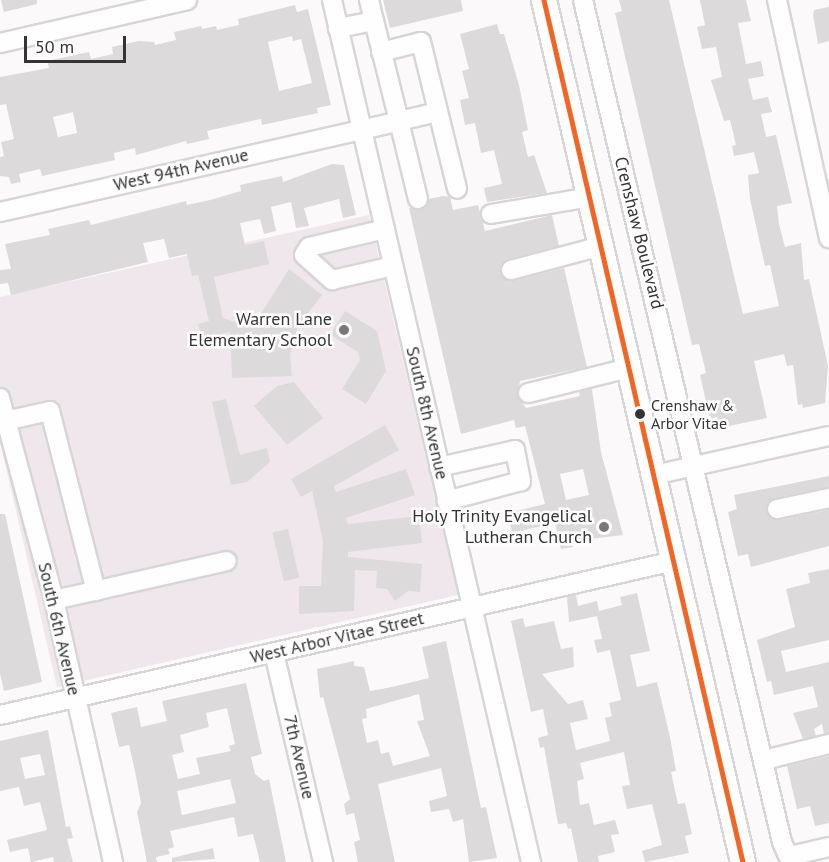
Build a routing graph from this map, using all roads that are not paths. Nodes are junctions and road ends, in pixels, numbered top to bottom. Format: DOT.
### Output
graph roads {
  1 [pos="187,0"];
  2 [pos="332,0"];
  3 [pos="369,0"];
  4 [pos="544,0"];
  5 [pos="583,0"];
  6 [pos="777,0"];
  7 [pos="374,21"];
  8 [pos="338,28"];
  9 [pos="0,43"];
  10 [pos="381,52"];
  11 [pos="438,112"];
  12 [pos="399,121"];
  13 [pos="362,128"];
  14 [pos="457,189"];
  15 [pos="590,198"];
  16 [pos="418,199"];
  17 [pos="0,212"];
  18 [pos="492,214"];
  19 [pos="385,229"];
  20 [pos="829,238"];
  21 [pos="601,246"];
  22 [pos="393,266"];
  23 [pos="511,270"];
  24 [pos="629,368"];
  25 [pos="528,393"];
  26 [pos="0,398"];
  27 [pos="5,421"];
  28 [pos="829,436"];
  29 [pos="439,466"];
  30 [pos="696,467"];
  31 [pos="654,475"];
  32 [pos="829,498"];
  33 [pos="447,501"];
  34 [pos="777,509"];
  35 [pos="227,561"];
  36 [pos="674,561"];
  37 [pos="96,591"];
  38 [pos="54,600"];
  39 [pos="471,606"];
  40 [pos="274,652"];
  41 [pos="75,698"];
  42 [pos="0,715"];
  43 [pos="829,744"];
  44 [pos="764,760"];
  45 [pos="829,848"];
  46 [pos="791,859"];
  47 [pos="113,862"];
  48 [pos="323,862"];
  49 [pos="531,862"];
  50 [pos="743,862"];
  1 -- 9 [label="street"];
  2 -- 8 [label="street, South 8th Avenue"];
  3 -- 7 [label="street"];
  4 -- 15 [label="main road"];
  5 -- 30 [label="street, Crenshaw Boulevard"];
  6 -- 20 [label="street"];
  7 -- 8 [label="street"];
  7 -- 10 [label="street"];
  8 -- 13 [label="street, South 8th Avenue"];
  10 -- 11 [label="street"];
  10 -- 12 [label="street"];
  11 -- 12 [label="street, West 94th Avenue"];
  11 -- 14 [label="street"];
  12 -- 13 [label="street, West 94th Avenue"];
  12 -- 16 [label="street"];
  13 -- 17 [label="street, West 94th Avenue"];
  13 -- 19 [label="street, South 8th Avenue"];
  15 -- 18 [label="street"];
  15 -- 21 [label="main road"];
  19 -- 22 [label="street, South 8th Avenue"];
  19 -- 22 [label="street"];
  21 -- 23 [label="street"];
  21 -- 24 [label="main road"];
  22 -- 29 [label="street, South 8th Avenue"];
  24 -- 25 [label="street"];
  24 -- 31 [label="main road"];
  26 -- 27 [label="street, South 6th Avenue"];
  27 -- 37 [label="street"];
  27 -- 38 [label="street, South 6th Avenue"];
  28 -- 30 [label="street"];
  29 -- 33 [label="street, South 8th Avenue"];
  29 -- 33 [label="street"];
  30 -- 31 [label="street"];
  30 -- 44 [label="street, Crenshaw Boulevard"];
  31 -- 36 [label="main road"];
  32 -- 34 [label="street"];
  33 -- 39 [label="street, South 8th Avenue"];
  35 -- 37 [label="street"];
  36 -- 39 [label="street, West Arbor Vitae Street"];
  36 -- 50 [label="main road"];
  37 -- 38 [label="street"];
  38 -- 41 [label="street, South 6th Avenue"];
  39 -- 40 [label="street, West Arbor Vitae Street"];
  39 -- 49 [label="street, South 8th Avenue"];
  40 -- 41 [label="street, West Arbor Vitae Street"];
  40 -- 48 [label="street, 7th Avenue"];
  41 -- 42 [label="street, West Arbor Vitae Street"];
  41 -- 47 [label="street, South 6th Avenue"];
  43 -- 44 [label="street"];
  44 -- 46 [label="street, Crenshaw Boulevard"];
  45 -- 46 [label="street"];
}
